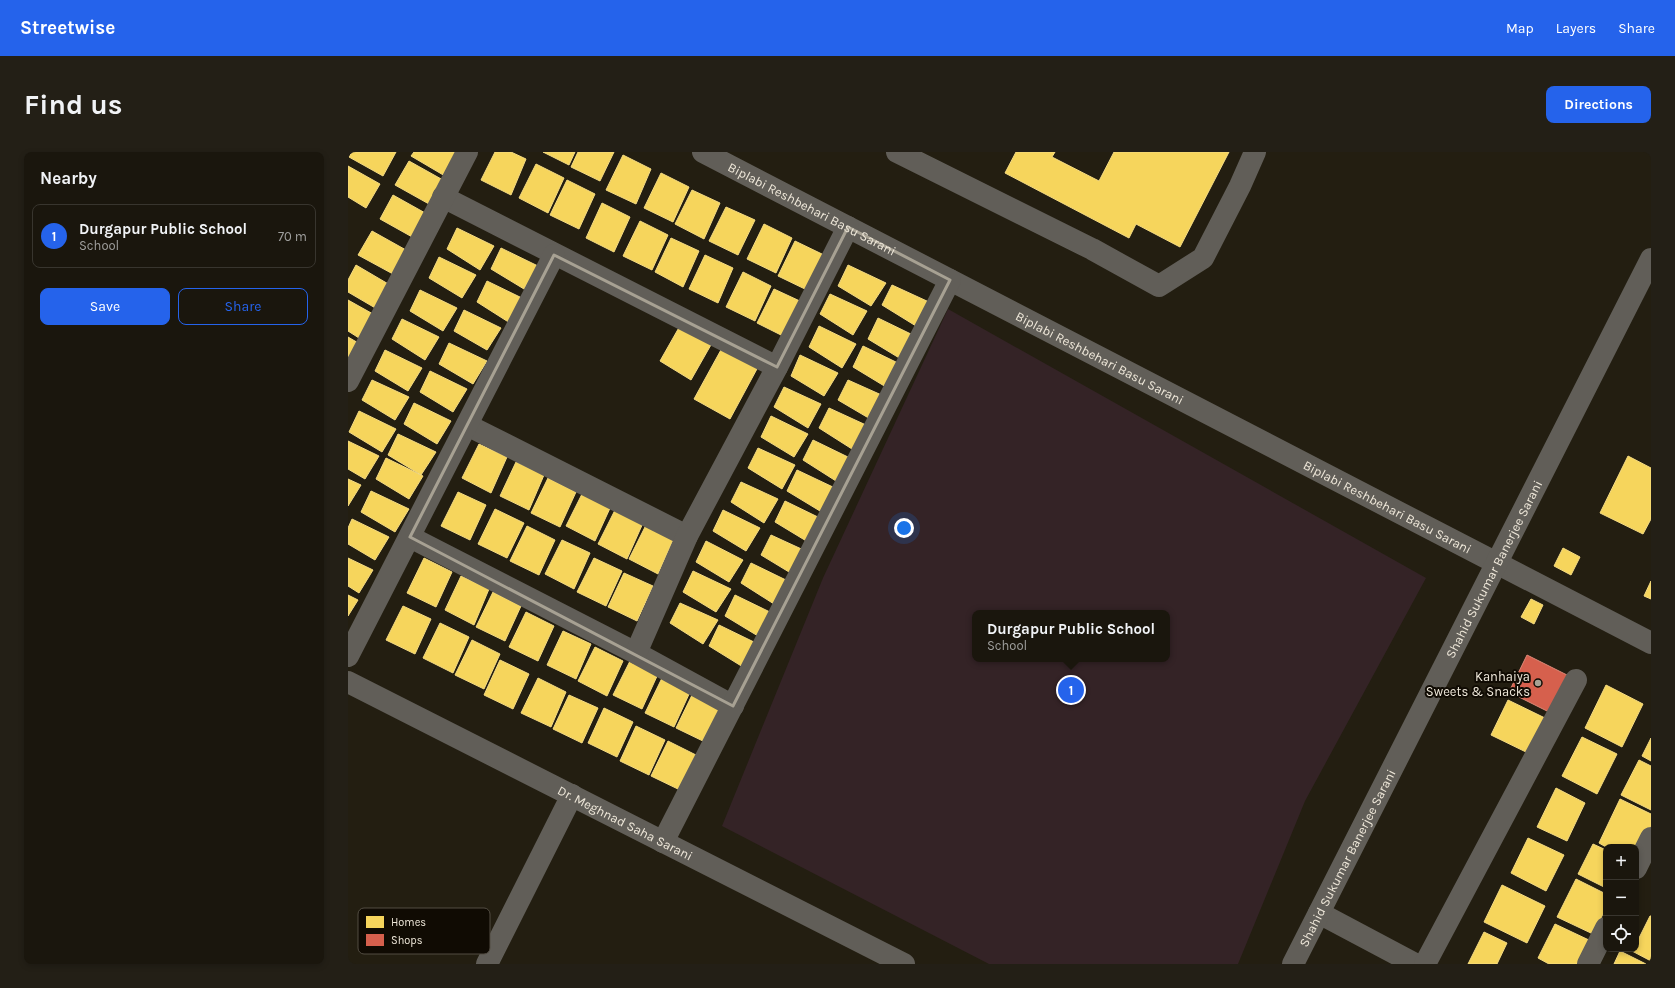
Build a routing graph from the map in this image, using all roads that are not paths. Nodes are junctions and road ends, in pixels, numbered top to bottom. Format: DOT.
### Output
graph roads {
  1 [pos="467,152"];
  2 [pos="703,152"];
  3 [pos="897,152"];
  4 [pos="1255,152"];
  5 [pos="444,197"];
  6 [pos="848,227"];
  7 [pos="554,255"];
  8 [pos="1651,259"];
  9 [pos="950,280"];
  10 [pos="777,367"];
  11 [pos="348,381"];
  12 [pos="467,425"];
  13 [pos="410,536"];
  14 [pos="687,536"];
  15 [pos="1497,563"];
  16 [pos="1651,643"];
  17 [pos="636,653"];
  18 [pos="348,656"];
  19 [pos="1576,680"];
  20 [pos="348,682"];
  21 [pos="733,706"];
  22 [pos="572,795"];
  23 [pos="1651,838"];
  24 [pos="664,842"];
  25 [pos="1639,862"];
  26 [pos="1319,913"];
  27 [pos="1603,934"];
  28 [pos="487,964"];
  29 [pos="904,964"];
  30 [pos="1293,964"];
  31 [pos="1415,964"];
  32 [pos="1426,964"];
  33 [pos="1588,964"];
  1 -- 5 [label="street"];
  2 -- 6 [label="street, Biplabi Reshbehari Basu Sarani"];
  3 -- 4 [label="street"];
  5 -- 7 [label="street"];
  5 -- 11 [label="street"];
  6 -- 9 [label="street, Biplabi Reshbehari Basu Sarani"];
  6 -- 10 [label="street"];
  7 -- 10 [label="street"];
  7 -- 12 [label="street"];
  8 -- 15 [label="street, Shahid Sukumar Banerjee Sarani"];
  9 -- 15 [label="street, Biplabi Reshbehari Basu Sarani"];
  9 -- 21 [label="street"];
  10 -- 14 [label="street"];
  12 -- 13 [label="street"];
  12 -- 14 [label="street"];
  13 -- 17 [label="street"];
  13 -- 18 [label="street"];
  14 -- 17 [label="street"];
  15 -- 16 [label="street, Biplabi Reshbehari Basu Sarani"];
  15 -- 26 [label="street, Shahid Sukumar Banerjee Sarani"];
  17 -- 21 [label="street"];
  19 -- 32 [label="street"];
  20 -- 22 [label="street, Dr. Meghnad Saha Sarani"];
  21 -- 24 [label="street"];
  22 -- 24 [label="street, Dr. Meghnad Saha Sarani"];
  22 -- 28 [label="street"];
  23 -- 25 [label="street"];
  24 -- 29 [label="street, Dr. Meghnad Saha Sarani"];
  26 -- 30 [label="street, Shahid Sukumar Banerjee Sarani"];
  26 -- 31 [label="street"];
  27 -- 33 [label="street"];
}
